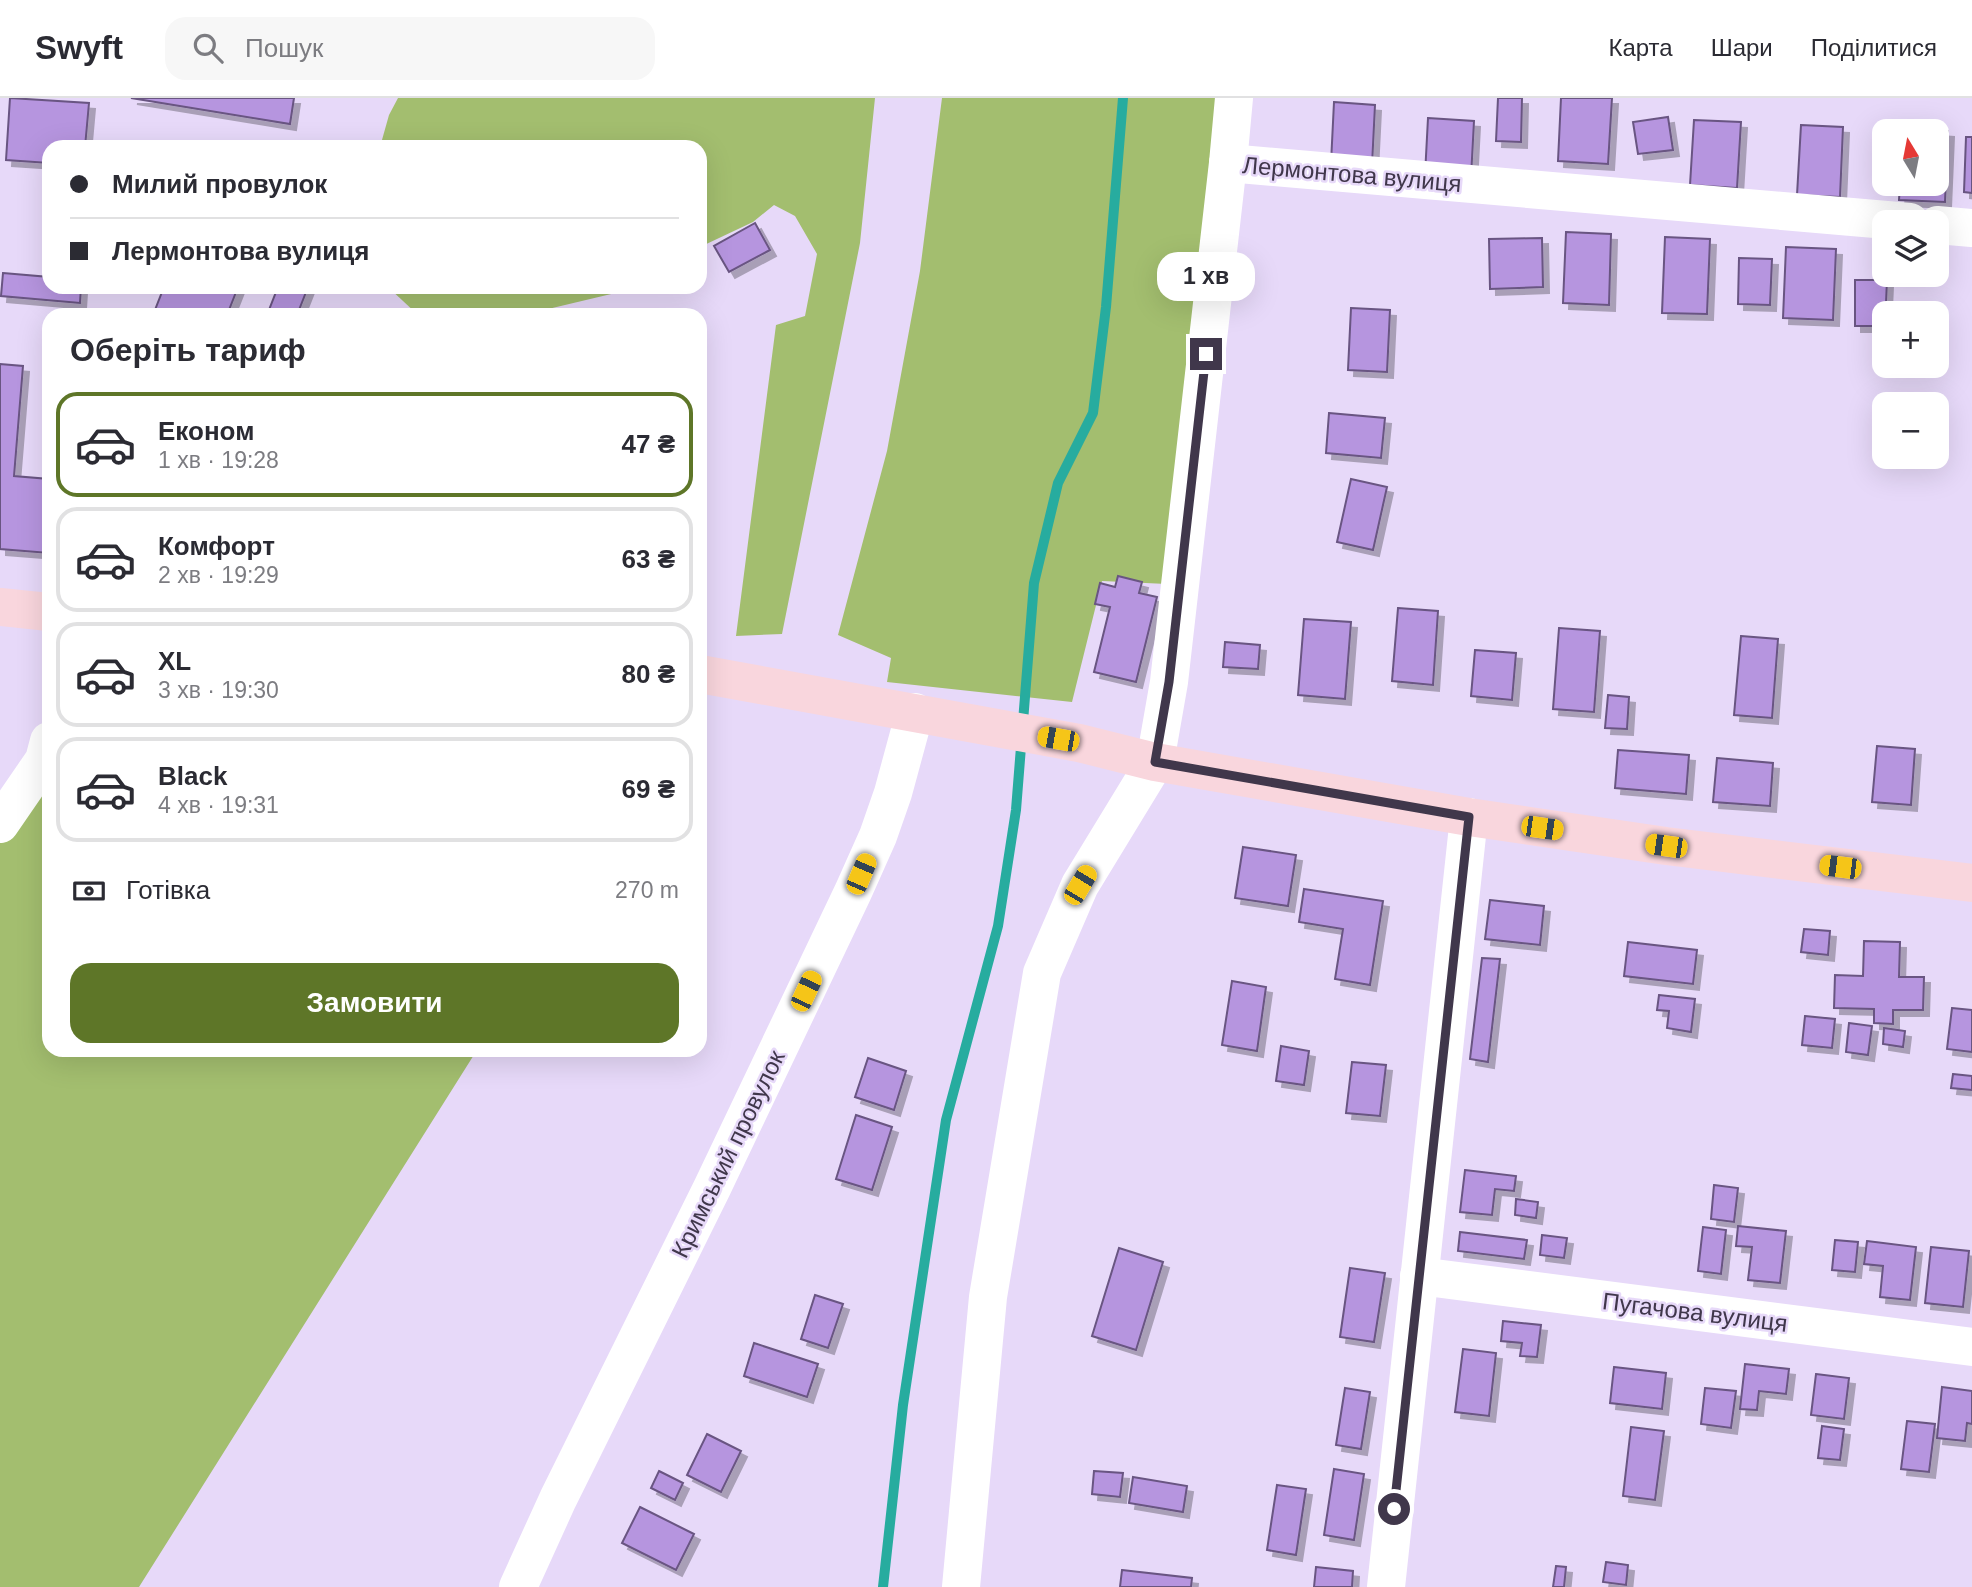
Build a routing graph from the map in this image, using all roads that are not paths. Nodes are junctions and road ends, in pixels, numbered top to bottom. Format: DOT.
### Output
graph roads {
  1 [pos="1234,98"];
  2 [pos="1228,163"];
  3 [pos="1872,219"];
  4 [pos="1949,226"];
  5 [pos="1972,228"];
  6 [pos="0,607"];
  7 [pos="42,611"];
  8 [pos="707,675"];
  9 [pos="915,712"];
  10 [pos="1155,762"];
  11 [pos="42,763"];
  12 [pos="1469,817"];
  13 [pos="0,824"];
  14 [pos="1972,883"];
  15 [pos="1419,1276"];
  16 [pos="1972,1347"];
  17 [pos="518,1587"];
  18 [pos="961,1587"];
  19 [pos="1386,1587"];
  1 -- 2 [label="street"];
  2 -- 3 [label="street, Лермонтова вулиця"];
  2 -- 10 [label="street, Лермонтова вулиця"];
  4 -- 5 [label="street"];
  6 -- 7 [label="main road"];
  8 -- 9 [label="main road"];
  9 -- 10 [label="main road"];
  9 -- 17 [label="street, Кримський провулок"];
  10 -- 12 [label="main road"];
  10 -- 18 [label="street"];
  11 -- 13 [label="street"];
  12 -- 14 [label="main road"];
  12 -- 15 [label="street"];
  15 -- 16 [label="street, Пугачова вулиця"];
  15 -- 19 [label="street"];
}
